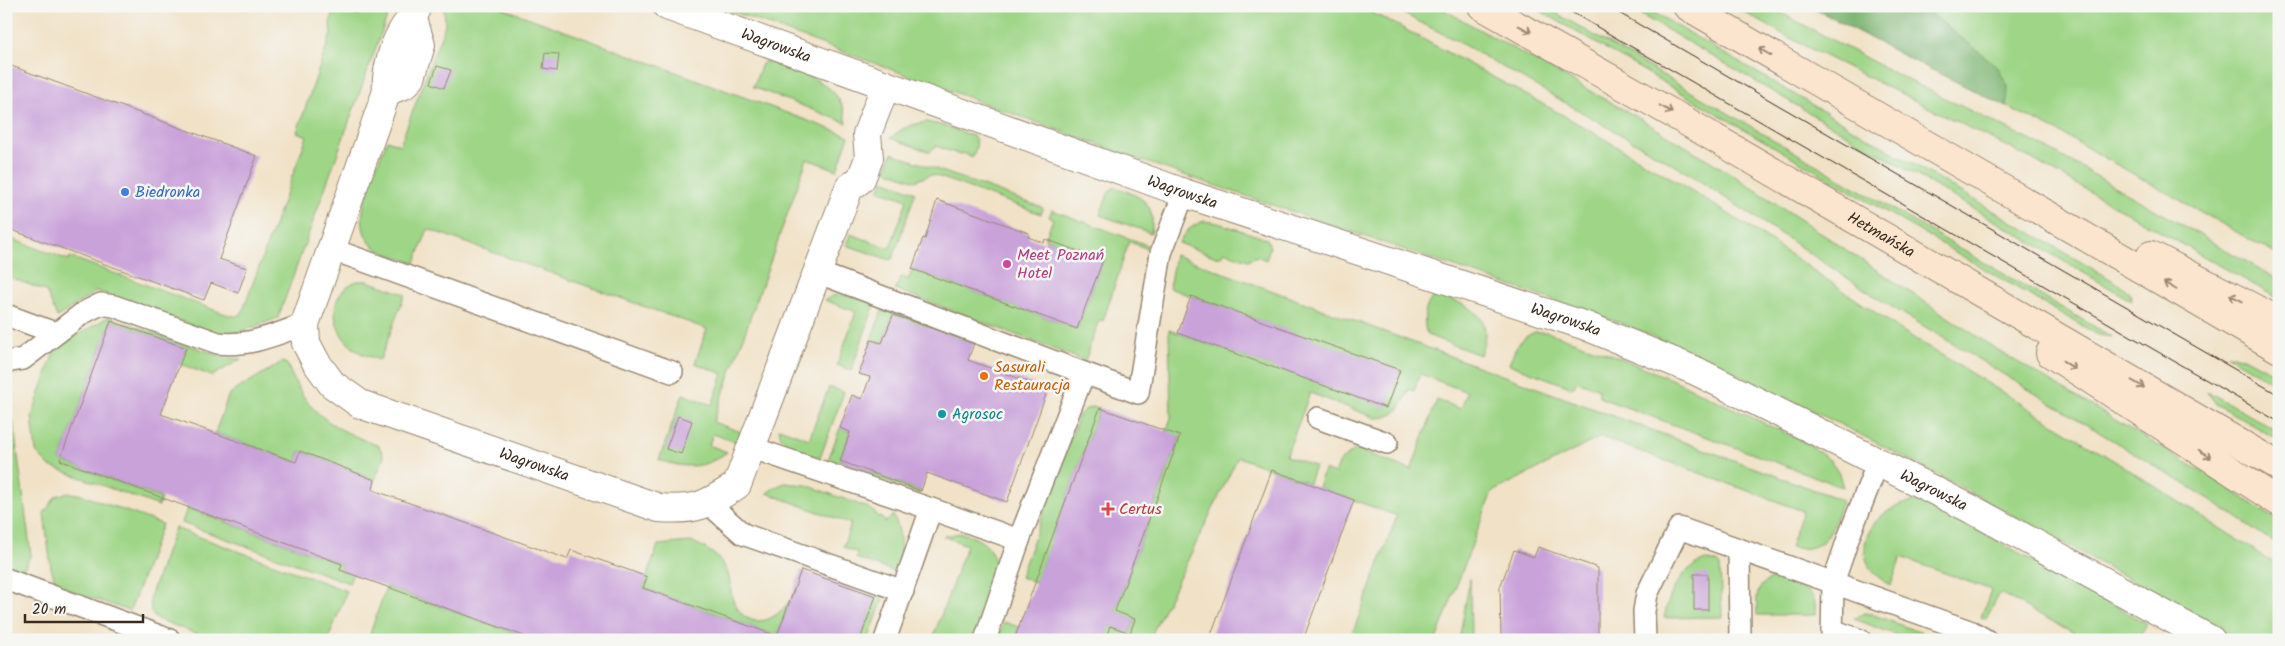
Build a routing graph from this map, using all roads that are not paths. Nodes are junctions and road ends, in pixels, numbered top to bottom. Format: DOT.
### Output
graph roads {
  1 [pos="667,6"];
  2 [pos="1482,6"];
  3 [pos="1687,6"];
  4 [pos="415,13"];
  5 [pos="1794,69"];
  6 [pos="885,87"];
  7 [pos="1749,157"];
  8 [pos="1184,193"];
  9 [pos="331,249"];
  10 [pos="819,273"];
  11 [pos="6,315"];
  12 [pos="2279,321"];
  13 [pos="305,324"];
  14 [pos="55,333"];
  15 [pos="2279,349"];
  16 [pos="6,362"];
  17 [pos="672,372"];
  18 [pos="1084,373"];
  19 [pos="1318,418"];
  20 [pos="1387,443"];
  21 [pos="753,448"];
  22 [pos="1878,462"];
  23 [pos="2279,466"];
  24 [pos="2279,502"];
  25 [pos="709,504"];
  26 [pos="931,509"];
  27 [pos="1020,540"];
  28 [pos="1739,550"];
  29 [pos="6,578"];
  30 [pos="1833,583"];
  31 [pos="903,591"];
  32 [pos="142,635"];
  33 [pos="1832,635"];
  34 [pos="170,640"];
  35 [pos="885,640"];
  36 [pos="985,640"];
  37 [pos="1645,640"];
  38 [pos="1740,640"];
  39 [pos="1860,640"];
  40 [pos="1986,640"];
  41 [pos="2211,640"];
  1 -- 6 [label="street, Wagrowska"];
  2 -- 7 [label="street, Hetmańska, one-way"];
  5 -- 3 [label="street, one-way"];
  4 -- 9 [label="street, Wagrowska"];
  12 -- 5 [label="street, one-way"];
  15 -- 5 [label="street, one-way"];
  6 -- 8 [label="street, Wagrowska"];
  6 -- 10 [label="street, Wagrowska"];
  7 -- 23 [label="street, Hetmańska, one-way"];
  7 -- 24 [label="street, one-way"];
  8 -- 18 [label="lane"];
  8 -- 22 [label="street, Wagrowska"];
  9 -- 13 [label="street, Wagrowska"];
  9 -- 17 [label="lane"];
  10 -- 18 [label="lane"];
  10 -- 21 [label="street, Wagrowska"];
  11 -- 14 [label="lane"];
  13 -- 14 [label="lane"];
  13 -- 25 [label="street, Wagrowska"];
  14 -- 16 [label="lane"];
  18 -- 27 [label="lane"];
  19 -- 20 [label="lane"];
  21 -- 25 [label="street, Wagrowska"];
  21 -- 26 [label="lane"];
  22 -- 30 [label="lane"];
  22 -- 41 [label="street, Wagrowska"];
  25 -- 31 [label="lane"];
  26 -- 27 [label="lane"];
  26 -- 31 [label="lane"];
  27 -- 36 [label="lane"];
  28 -- 30 [label="lane"];
  28 -- 37 [label="lane"];
  28 -- 38 [label="lane"];
  29 -- 32 [label="lane"];
  30 -- 33 [label="lane"];
  30 -- 40 [label="lane"];
  31 -- 35 [label="lane"];
  32 -- 34 [label="lane"];
  33 -- 39 [label="lane"];
}
